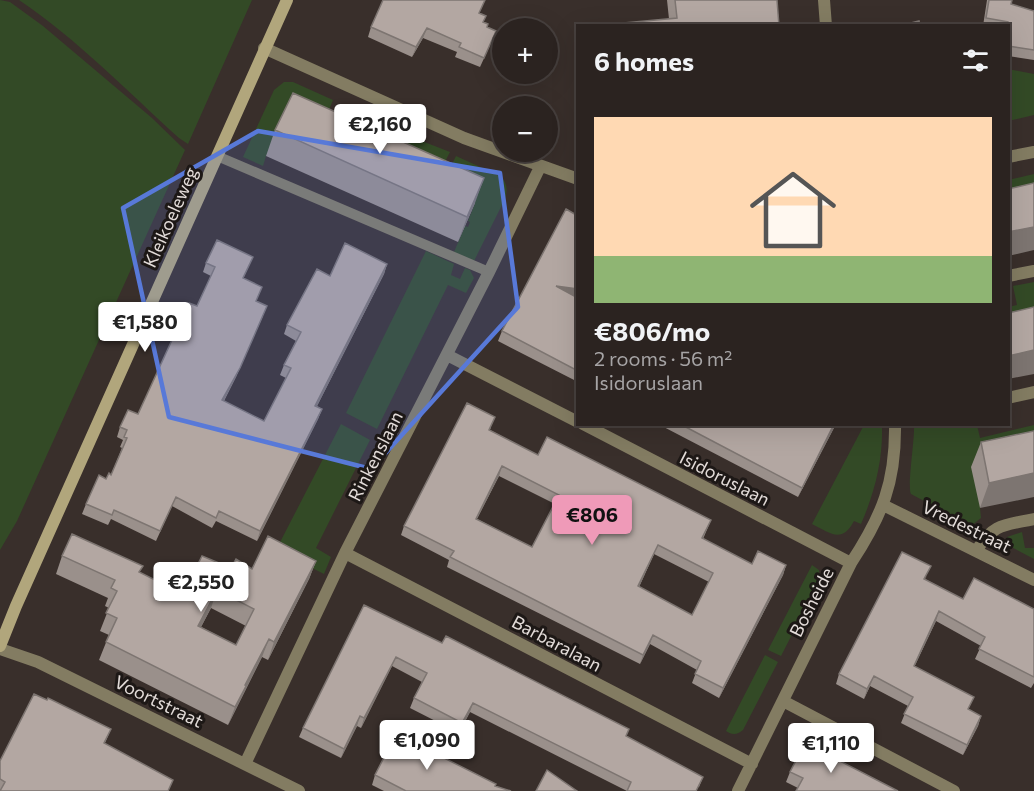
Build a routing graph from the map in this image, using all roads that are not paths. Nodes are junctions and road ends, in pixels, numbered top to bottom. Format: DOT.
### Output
graph roads {
  1 [pos="286,0"];
  2 [pos="824,0"];
  3 [pos="826,24"];
  4 [pos="264,48"];
  5 [pos="1034,152"];
  6 [pos="217,156"];
  7 [pos="1010,157"];
  8 [pos="540,167"];
  9 [pos="576,178"];
  10 [pos="1034,271"];
  11 [pos="489,272"];
  12 [pos="1010,276"];
  13 [pos="447,355"];
  14 [pos="1034,392"];
  15 [pos="1010,398"];
  16 [pos="576,421"];
  17 [pos="587,426"];
  18 [pos="895,426"];
  19 [pos="883,505"];
  20 [pos="1034,519"];
  21 [pos="977,550"];
  22 [pos="345,553"];
  23 [pos="851,562"];
  24 [pos="1034,580"];
  25 [pos="0,647"];
  26 [pos="783,701"];
  27 [pos="245,764"];
  28 [pos="752,764"];
  29 [pos="299,791"];
  30 [pos="738,791"];
  31 [pos="954,791"];
  1 -- 4 [label="street, Kleikoeleweg"];
  2 -- 3 [label="street"];
  4 -- 6 [label="street, Kleikoeleweg"];
  4 -- 8 [label="street"];
  5 -- 7 [label="street"];
  6 -- 11 [label="lane"];
  6 -- 25 [label="street, Kleikoeleweg"];
  8 -- 9 [label="street"];
  8 -- 11 [label="street, Rinkenslaan"];
  10 -- 12 [label="street"];
  11 -- 13 [label="street, Rinkenslaan"];
  13 -- 16 [label="street"];
  13 -- 22 [label="street, Rinkenslaan"];
  14 -- 15 [label="street"];
  17 -- 23 [label="street, Isidoruslaan"];
  18 -- 19 [label="street, Bosheide"];
  19 -- 21 [label="street, Vredestraat"];
  19 -- 23 [label="street, Bosheide"];
  20 -- 21 [label="street"];
  21 -- 24 [label="street, Vredestraat"];
  22 -- 27 [label="street, Rinkenslaan"];
  22 -- 28 [label="street, Barbaralaan"];
  23 -- 26 [label="street, Bosheide"];
  25 -- 27 [label="street, Voortstraat"];
  26 -- 28 [label="street, Bosheide"];
  26 -- 31 [label="street"];
  27 -- 29 [label="street, Voortstraat"];
  28 -- 30 [label="street, Bosheide"];
}
